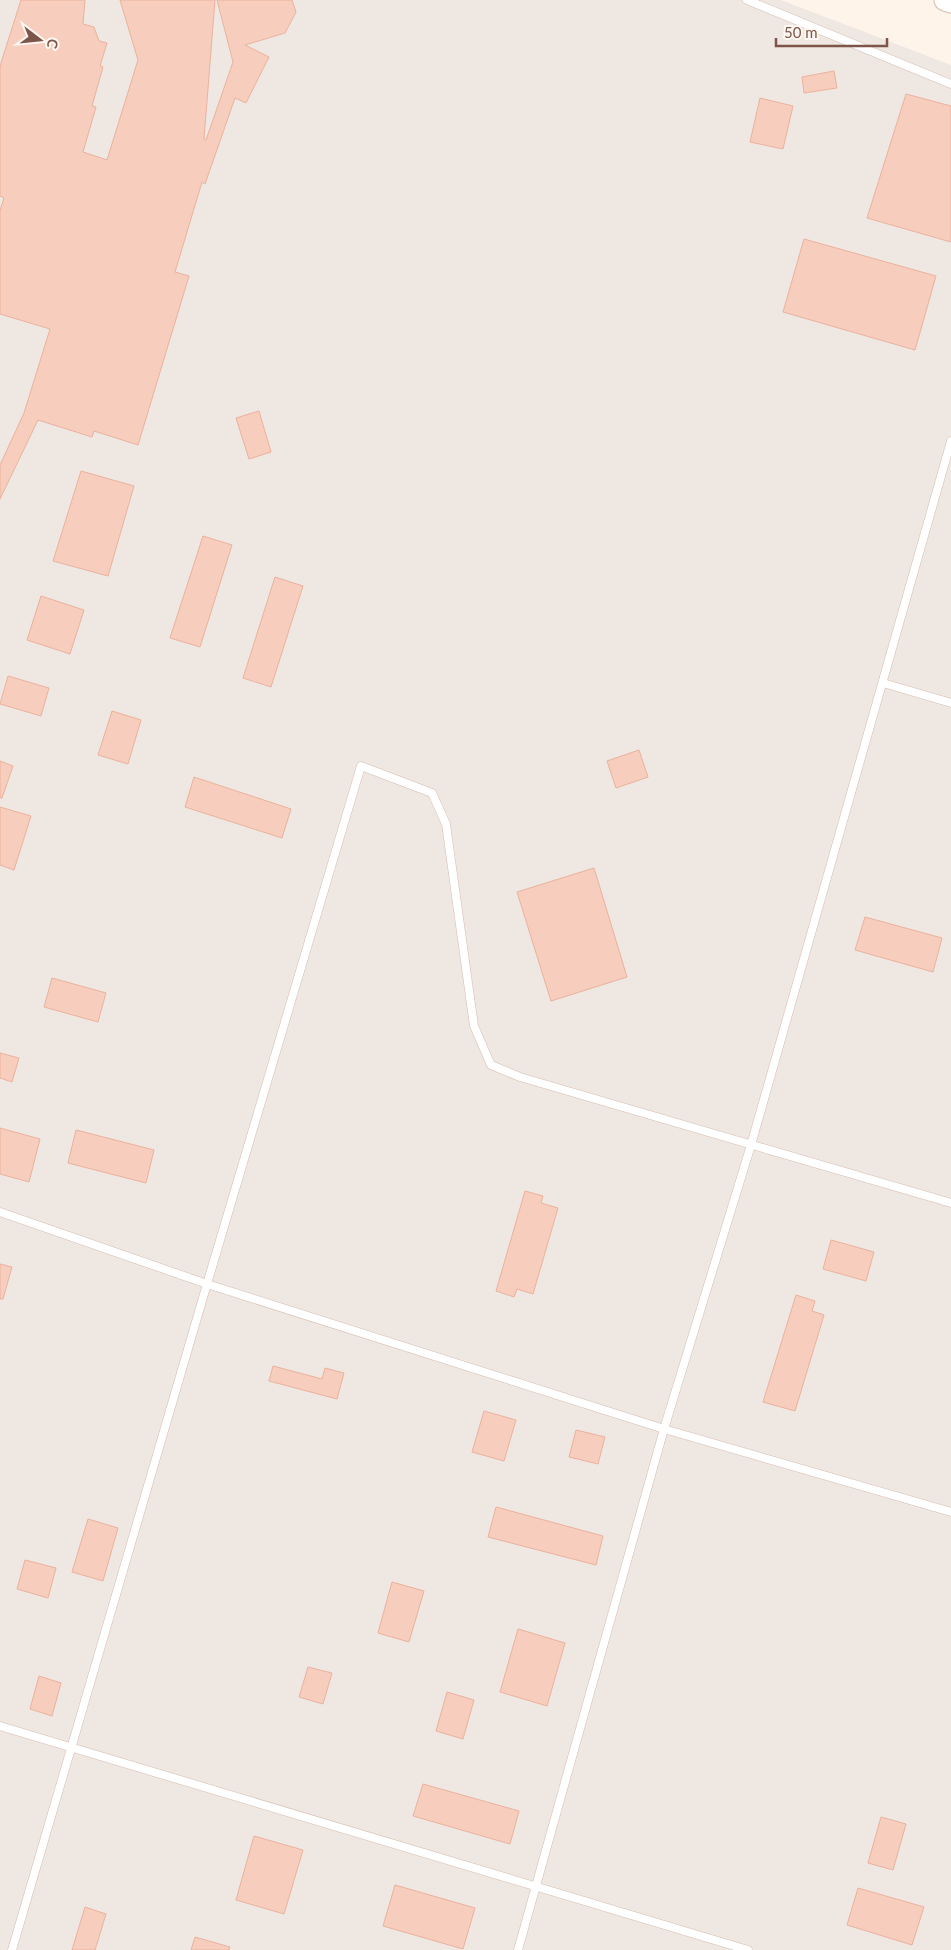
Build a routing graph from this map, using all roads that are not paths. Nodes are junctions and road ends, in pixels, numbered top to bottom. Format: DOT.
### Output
graph roads {
  1 [pos="747,0"];
  2 [pos="945,0"];
  3 [pos="951,2"];
  4 [pos="951,84"];
  5 [pos="951,441"];
  6 [pos="884,683"];
  7 [pos="951,703"];
  8 [pos="751,1145"];
  9 [pos="951,1203"];
  10 [pos="0,1212"];
  11 [pos="207,1284"];
  12 [pos="664,1429"];
  13 [pos="951,1512"];
  14 [pos="0,1726"];
  15 [pos="71,1747"];
  16 [pos="537,1888"];
  17 [pos="12,1950"];
  18 [pos="518,1950"];
  19 [pos="748,1950"];
  1 -- 4 [label="lane"];
  2 -- 3 [label="main road"];
  5 -- 6 [label="lane"];
  6 -- 7 [label="lane"];
  6 -- 8 [label="lane"];
  8 -- 9 [label="lane"];
  8 -- 11 [label="lane"];
  8 -- 12 [label="lane"];
  10 -- 11 [label="lane"];
  11 -- 12 [label="lane"];
  11 -- 15 [label="lane"];
  12 -- 13 [label="lane"];
  12 -- 16 [label="lane"];
  14 -- 15 [label="lane"];
  15 -- 16 [label="lane"];
  15 -- 17 [label="lane"];
  16 -- 18 [label="lane"];
  16 -- 19 [label="lane"];
}
